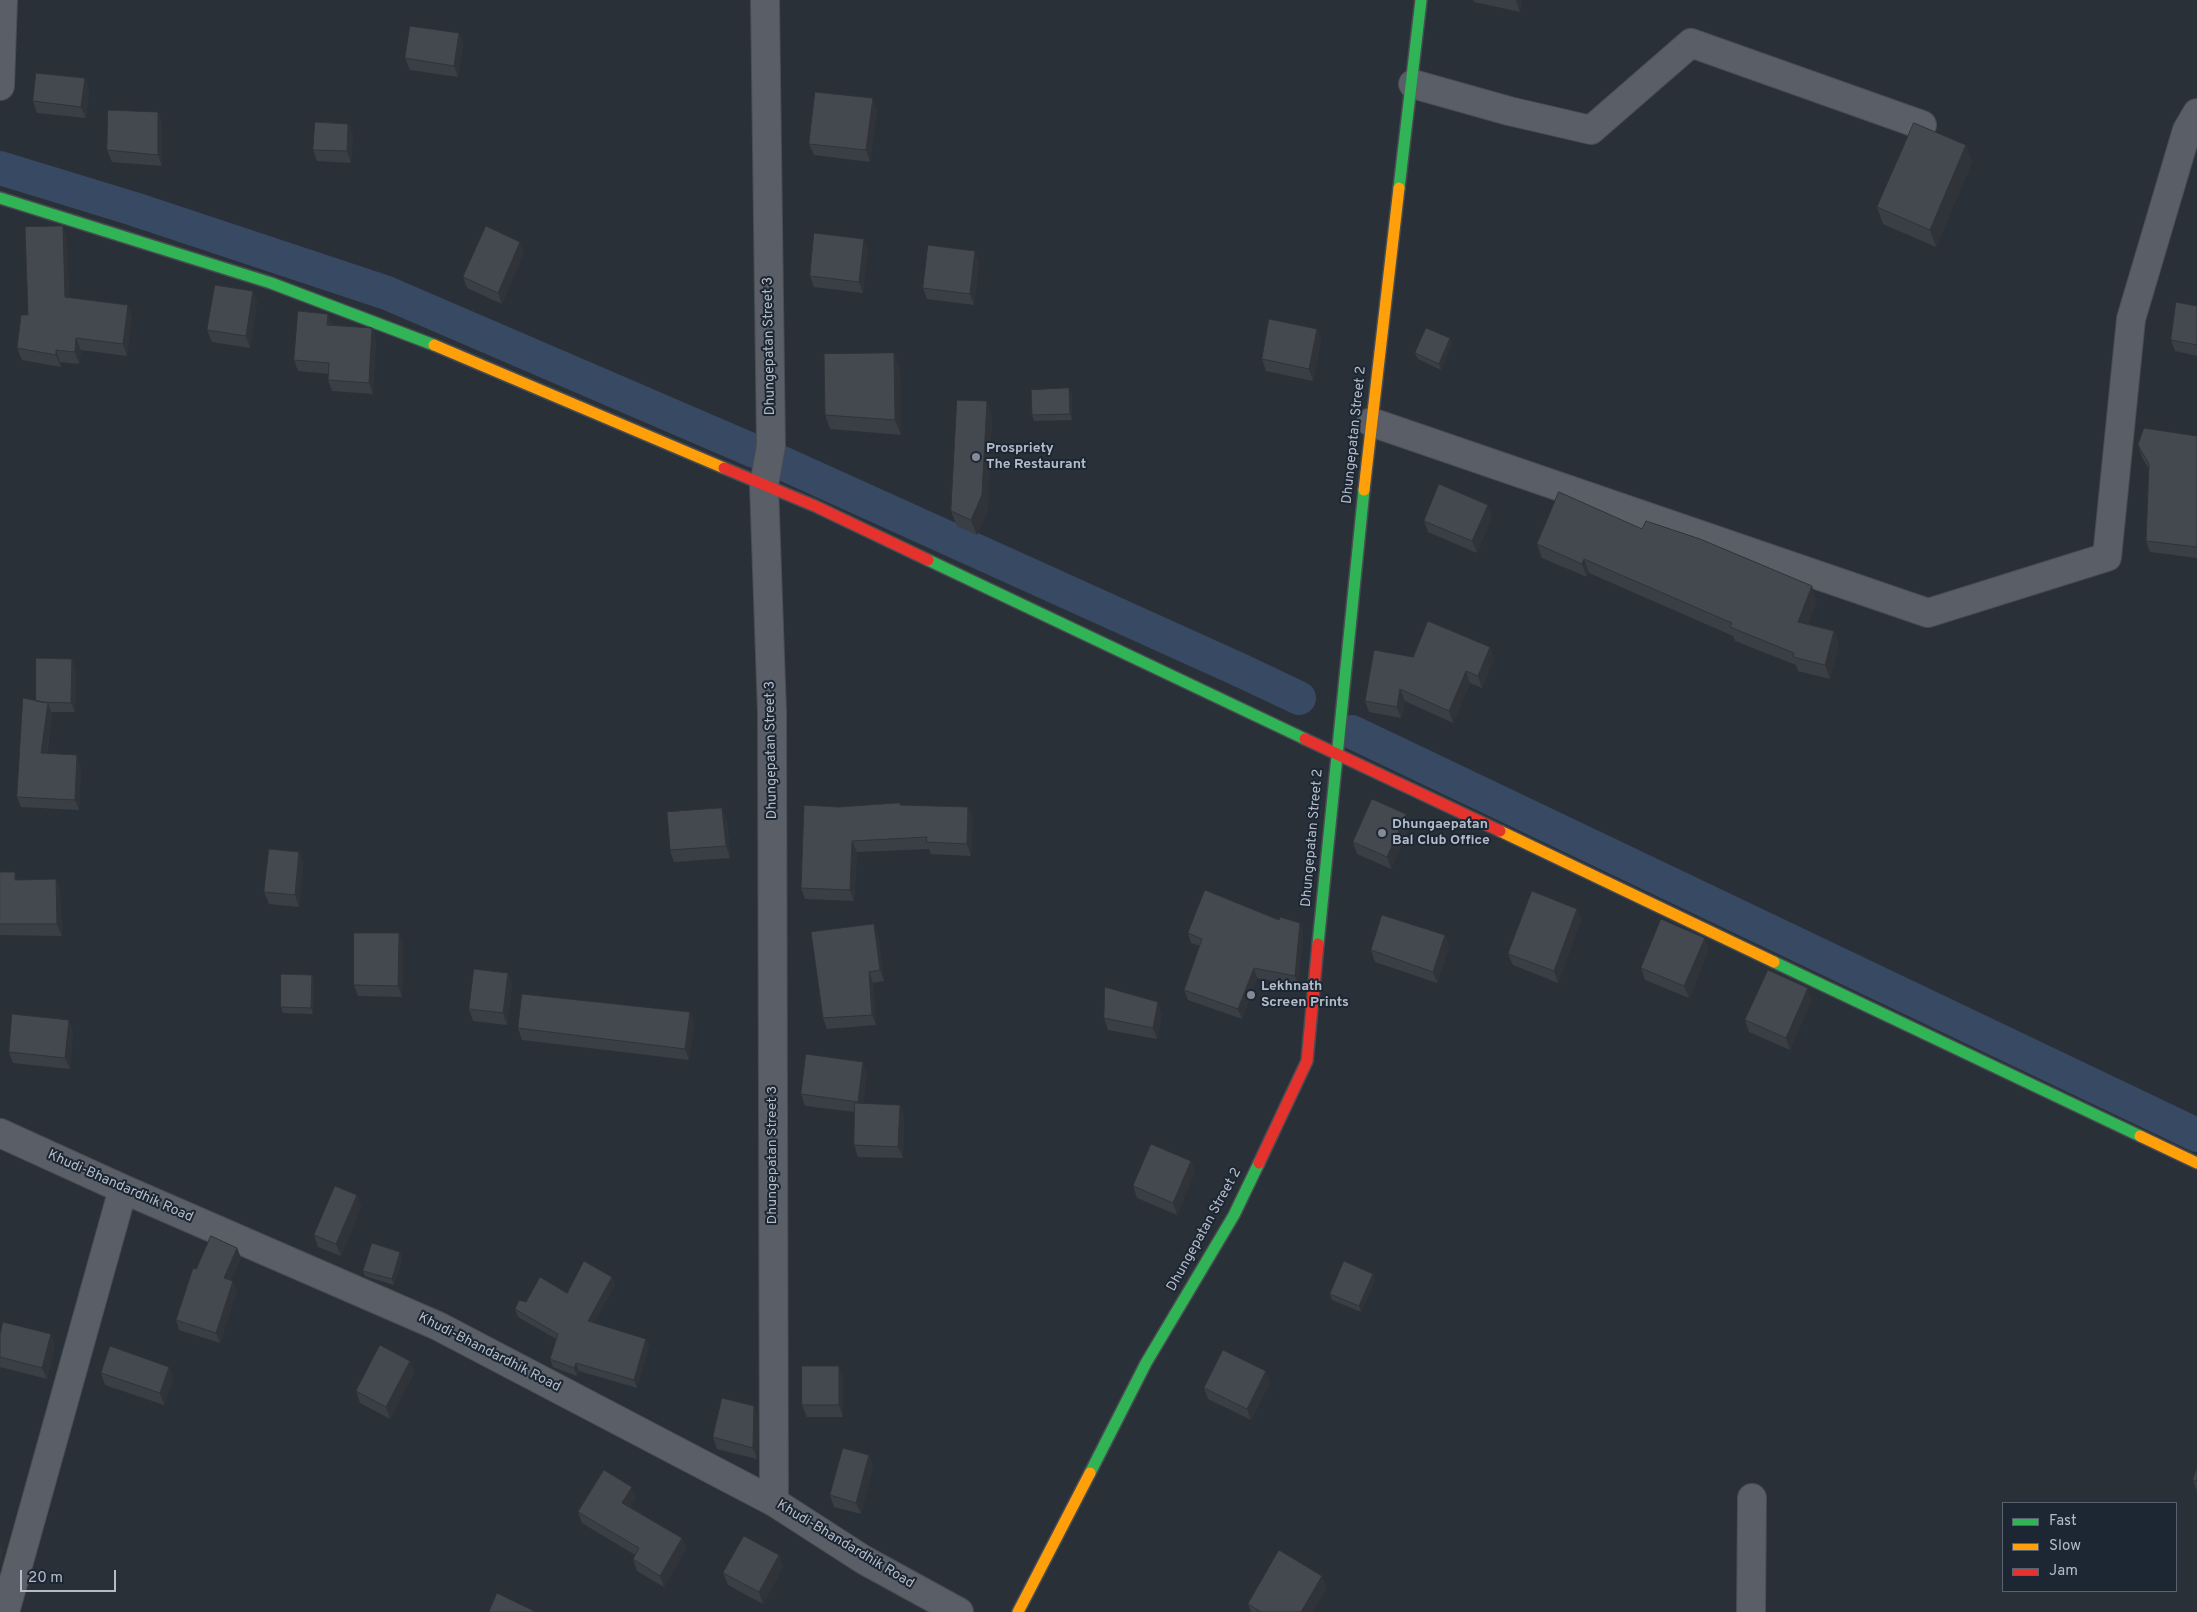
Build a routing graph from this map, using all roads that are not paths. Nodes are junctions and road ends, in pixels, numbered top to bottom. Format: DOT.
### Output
graph roads {
  1 [pos="3,0"];
  2 [pos="766,0"];
  3 [pos="1421,0"];
  4 [pos="1412,84"];
  5 [pos="0,86"];
  6 [pos="2197,113"];
  7 [pos="1922,125"];
  8 [pos="0,198"];
  9 [pos="1370,422"];
  10 [pos="764,485"];
  11 [pos="1336,753"];
  12 [pos="0,1133"];
  13 [pos="2197,1164"];
  14 [pos="123,1189"];
  15 [pos="1752,1498"];
  16 [pos="774,1502"];
  17 [pos="5,1612"];
  18 [pos="959,1612"];
  19 [pos="1018,1612"];
  20 [pos="1751,1612"];
  1 -- 5 [label="street"];
  2 -- 10 [label="street, Dhungepatan Street 3"];
  3 -- 4 [label="street, Dhungepatan Street 2"];
  4 -- 7 [label="street"];
  4 -- 9 [label="street, Dhungepatan Street 2"];
  6 -- 9 [label="street"];
  8 -- 10 [label="street"];
  9 -- 11 [label="street, Dhungepatan Street 2"];
  10 -- 11 [label="street"];
  10 -- 16 [label="street, Dhungepatan Street 3"];
  11 -- 13 [label="street"];
  11 -- 19 [label="street, Dhungepatan Street 2"];
  12 -- 14 [label="street, Khudi-Bhandardhik Road"];
  14 -- 16 [label="street, Khudi-Bhandardhik Road"];
  14 -- 17 [label="street"];
  15 -- 20 [label="street"];
  16 -- 18 [label="street, Khudi-Bhandardhik Road"];
}
